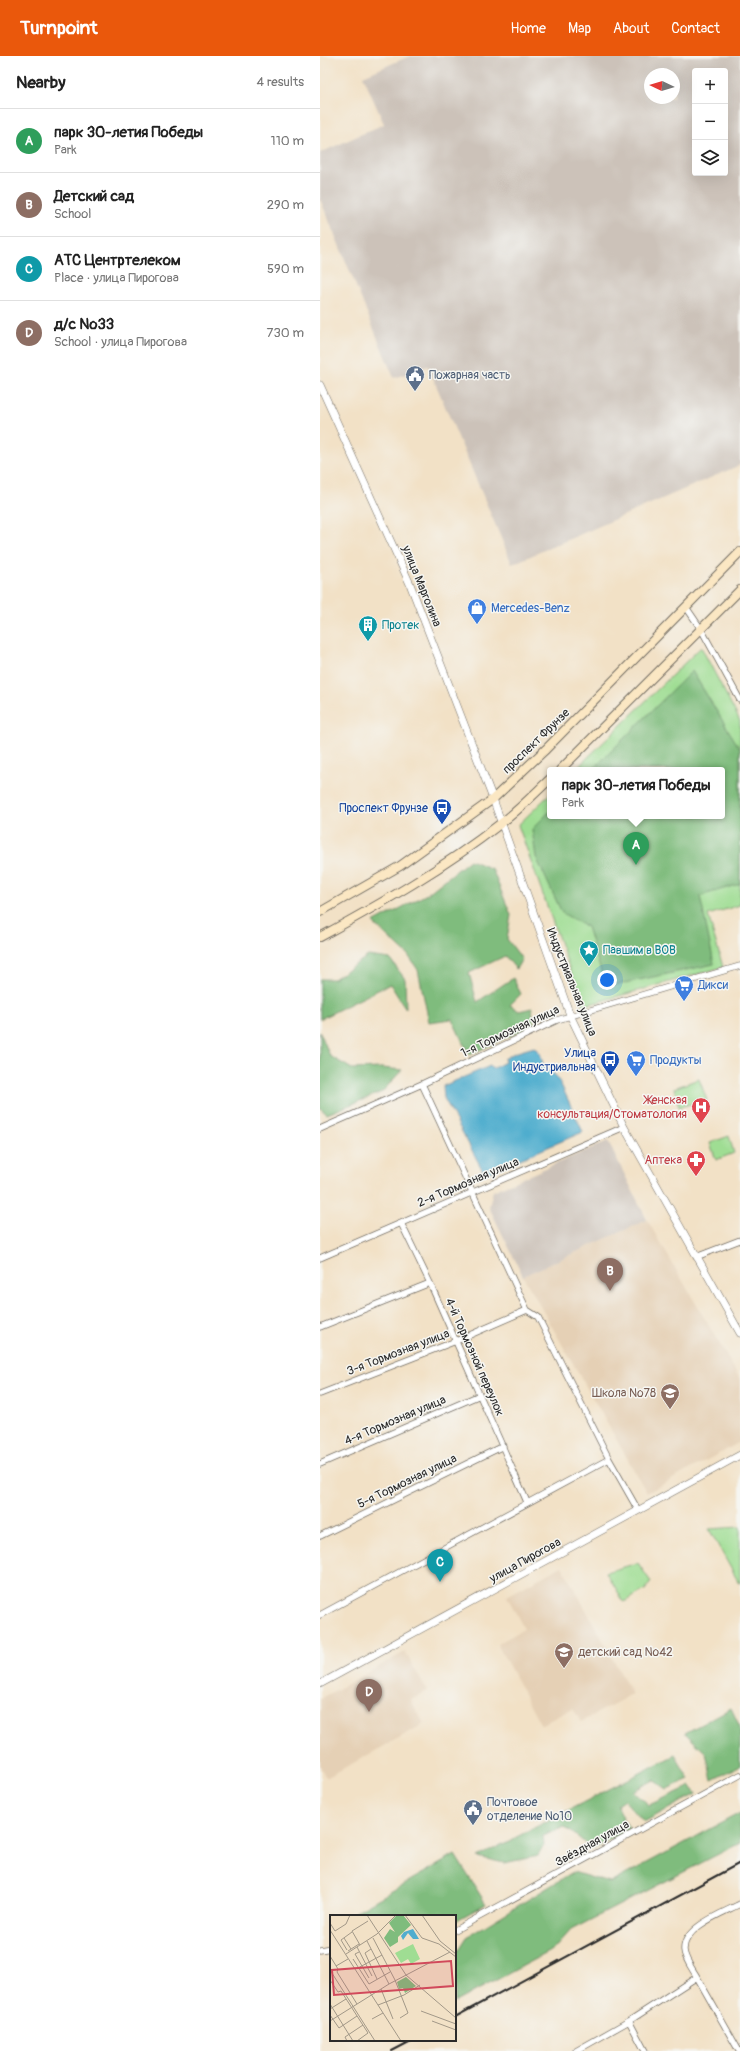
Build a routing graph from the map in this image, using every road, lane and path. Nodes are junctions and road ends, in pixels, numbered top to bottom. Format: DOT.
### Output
graph roads {
  1 [pos="320,386"];
  2 [pos="740,552"];
  3 [pos="740,590"];
  4 [pos="686,607"];
  5 [pos="701,629"];
  6 [pos="740,700"];
  7 [pos="563,767"];
  8 [pos="547,783"];
  9 [pos="493,799"];
  10 [pos="501,824"];
  11 [pos="320,912"];
  12 [pos="320,937"];
  13 [pos="740,966"];
  14 [pos="570,1015"];
  15 [pos="422,1084"];
  16 [pos="624,1127"];
  17 [pos="320,1129"];
  18 [pos="472,1192"];
  19 [pos="401,1223"];
  20 [pos="740,1240"];
  21 [pos="696,1257"];
  22 [pos="320,1258"];
  23 [pos="430,1283"];
  24 [pos="527,1310"];
  25 [pos="320,1327"];
  26 [pos="740,1333"];
  27 [pos="456,1341"];
  28 [pos="320,1394"];
  29 [pos="480,1395"];
  30 [pos="503,1446"];
  31 [pos="740,1455"];
  32 [pos="609,1459"];
  33 [pos="320,1464"];
  34 [pos="527,1502"];
  35 [pos="638,1510"];
  36 [pos="320,1536"];
  37 [pos="320,1615"];
  38 [pos="320,1684"];
  39 [pos="740,1776"];
  40 [pos="740,1904"];
  41 [pos="456,1929"];
  42 [pos="330,1948"];
  43 [pos="320,1950"];
  44 [pos="697,1977"];
  45 [pos="629,2022"];
  46 [pos="576,2051"];
  47 [pos="645,2051"];
  48 [pos="739,2051"];
  1 -- 9 [label="street, улица Марголина"];
  2 -- 4 [label="main road, проспект Фрунзе"];
  3 -- 5 [label="main road"];
  4 -- 5 [label="street"];
  4 -- 9 [label="main road, проспект Фрунзе"];
  5 -- 6 [label="street"];
  5 -- 7 [label="main road"];
  8 -- 10 [label="main road"];
  9 -- 10 [label="street, Индустриальная улица"];
  9 -- 11 [label="main road, проспект Фрунзе"];
  10 -- 12 [label="main road"];
  10 -- 14 [label="street, Индустриальная улица"];
  13 -- 14 [label="street, 1-я Тормозная улица"];
  14 -- 15 [label="street, 1-я Тормозная улица"];
  14 -- 16 [label="street, Индустриальная улица"];
  15 -- 17 [label="street, 1-я Тормозная улица"];
  15 -- 18 [label="street"];
  16 -- 18 [label="street, 2-я Тормозная улица"];
  16 -- 21 [label="street, Индустриальная улица"];
  18 -- 19 [label="street, 2-я Тормозная улица"];
  18 -- 24 [label="street"];
  19 -- 22 [label="street, 2-я Тормозная улица"];
  19 -- 23 [label="street, 4-й Тормозной переулок"];
  20 -- 21 [label="street"];
  21 -- 26 [label="street, Индустриальная улица"];
  23 -- 25 [label="street"];
  23 -- 27 [label="street, 4-й Тормозной переулок"];
  24 -- 27 [label="street, 3-я Тормозная улица"];
  24 -- 32 [label="street"];
  27 -- 28 [label="street, 3-я Тормозная улица"];
  27 -- 29 [label="street, 4-й Тормозной переулок"];
  29 -- 30 [label="street, 4-й Тормозной переулок"];
  29 -- 33 [label="street, 4-я Тормозная улица"];
  30 -- 34 [label="street, 4-й Тормозной переулок"];
  30 -- 36 [label="street, 5-я Тормозная улица"];
  31 -- 35 [label="street, улица Пирогова"];
  32 -- 34 [label="street"];
  32 -- 35 [label="street"];
  34 -- 37 [label="street"];
  35 -- 38 [label="street, улица Пирогова"];
  39 -- 41 [label="street, Звёздная улица"];
  40 -- 44 [label="street"];
  42 -- 43 [label="street"];
  44 -- 45 [label="street"];
  44 -- 48 [label="street"];
  45 -- 46 [label="street"];
  45 -- 47 [label="street"];
}
